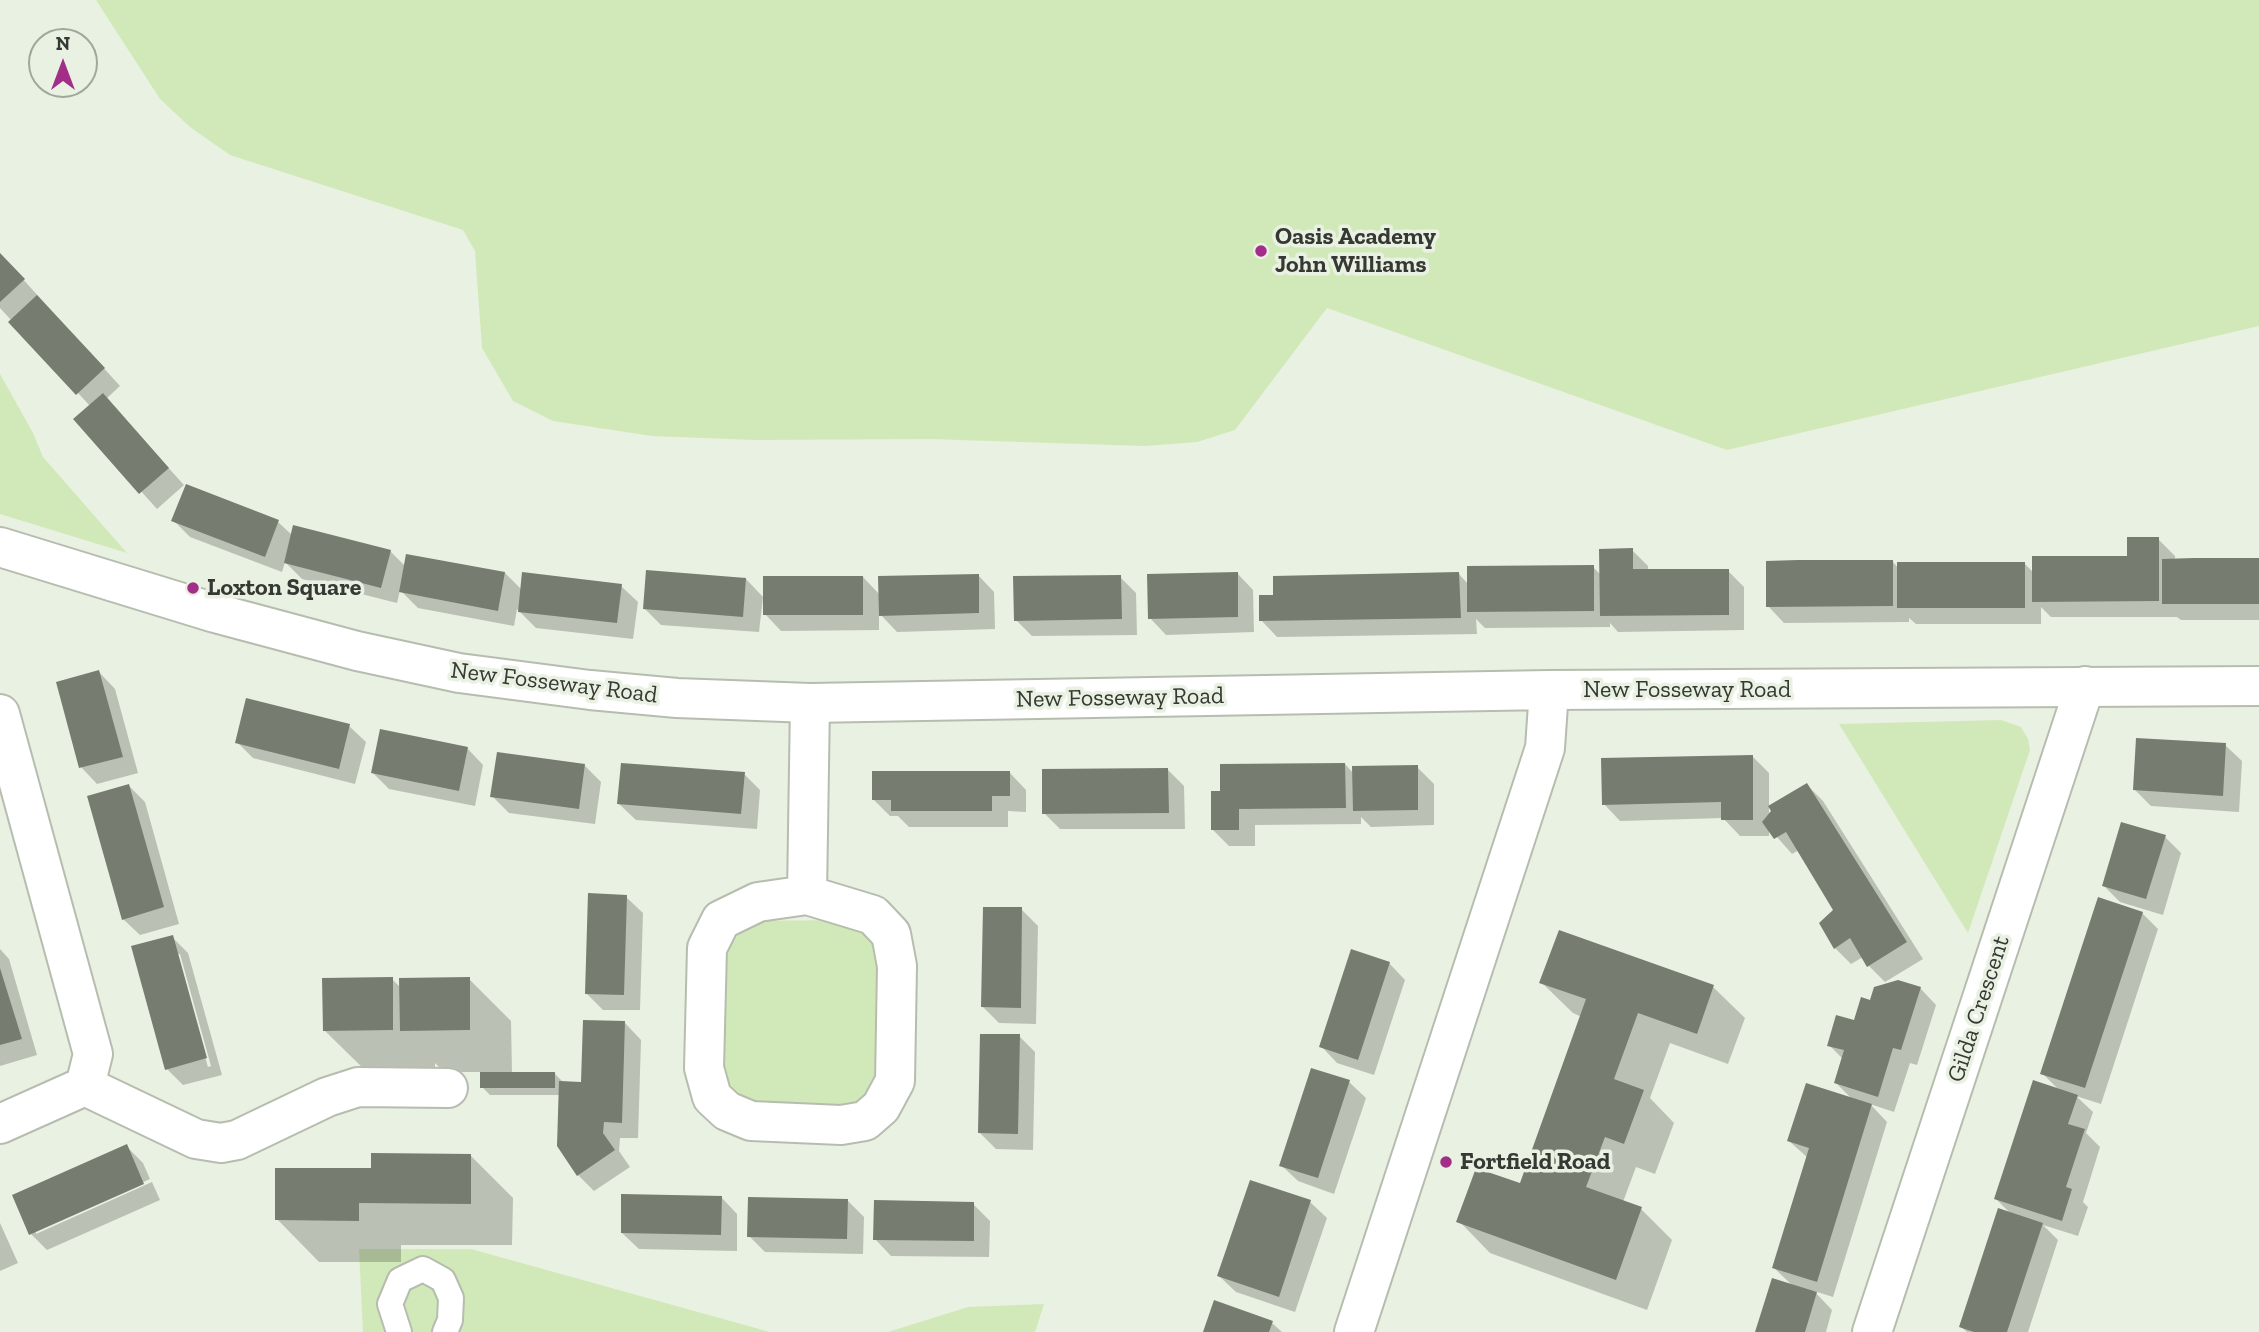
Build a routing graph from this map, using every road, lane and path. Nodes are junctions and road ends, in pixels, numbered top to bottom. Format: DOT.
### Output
graph roads {
  1 [pos="0,547"];
  2 [pos="2085,686"];
  3 [pos="2259,686"];
  4 [pos="1549,690"];
  5 [pos="810,703"];
  6 [pos="0,714"];
  7 [pos="807,895"];
  8 [pos="85,1086"];
  9 [pos="447,1088"];
  10 [pos="0,1124"];
  11 [pos="399,1332"];
  12 [pos="445,1332"];
  13 [pos="1354,1332"];
  14 [pos="1872,1332"];
  1 -- 5 [label="street, New Fosseway Road"];
  2 -- 3 [label="street, New Fosseway Road"];
  2 -- 4 [label="street, New Fosseway Road"];
  2 -- 14 [label="street, Gilda Crescent"];
  4 -- 5 [label="street, New Fosseway Road"];
  4 -- 13 [label="street"];
  5 -- 7 [label="street"];
  6 -- 8 [label="street"];
  7 -- 7 [label="street"];
  8 -- 9 [label="street"];
  8 -- 10 [label="street"];
  11 -- 12 [label="lane"];
}
